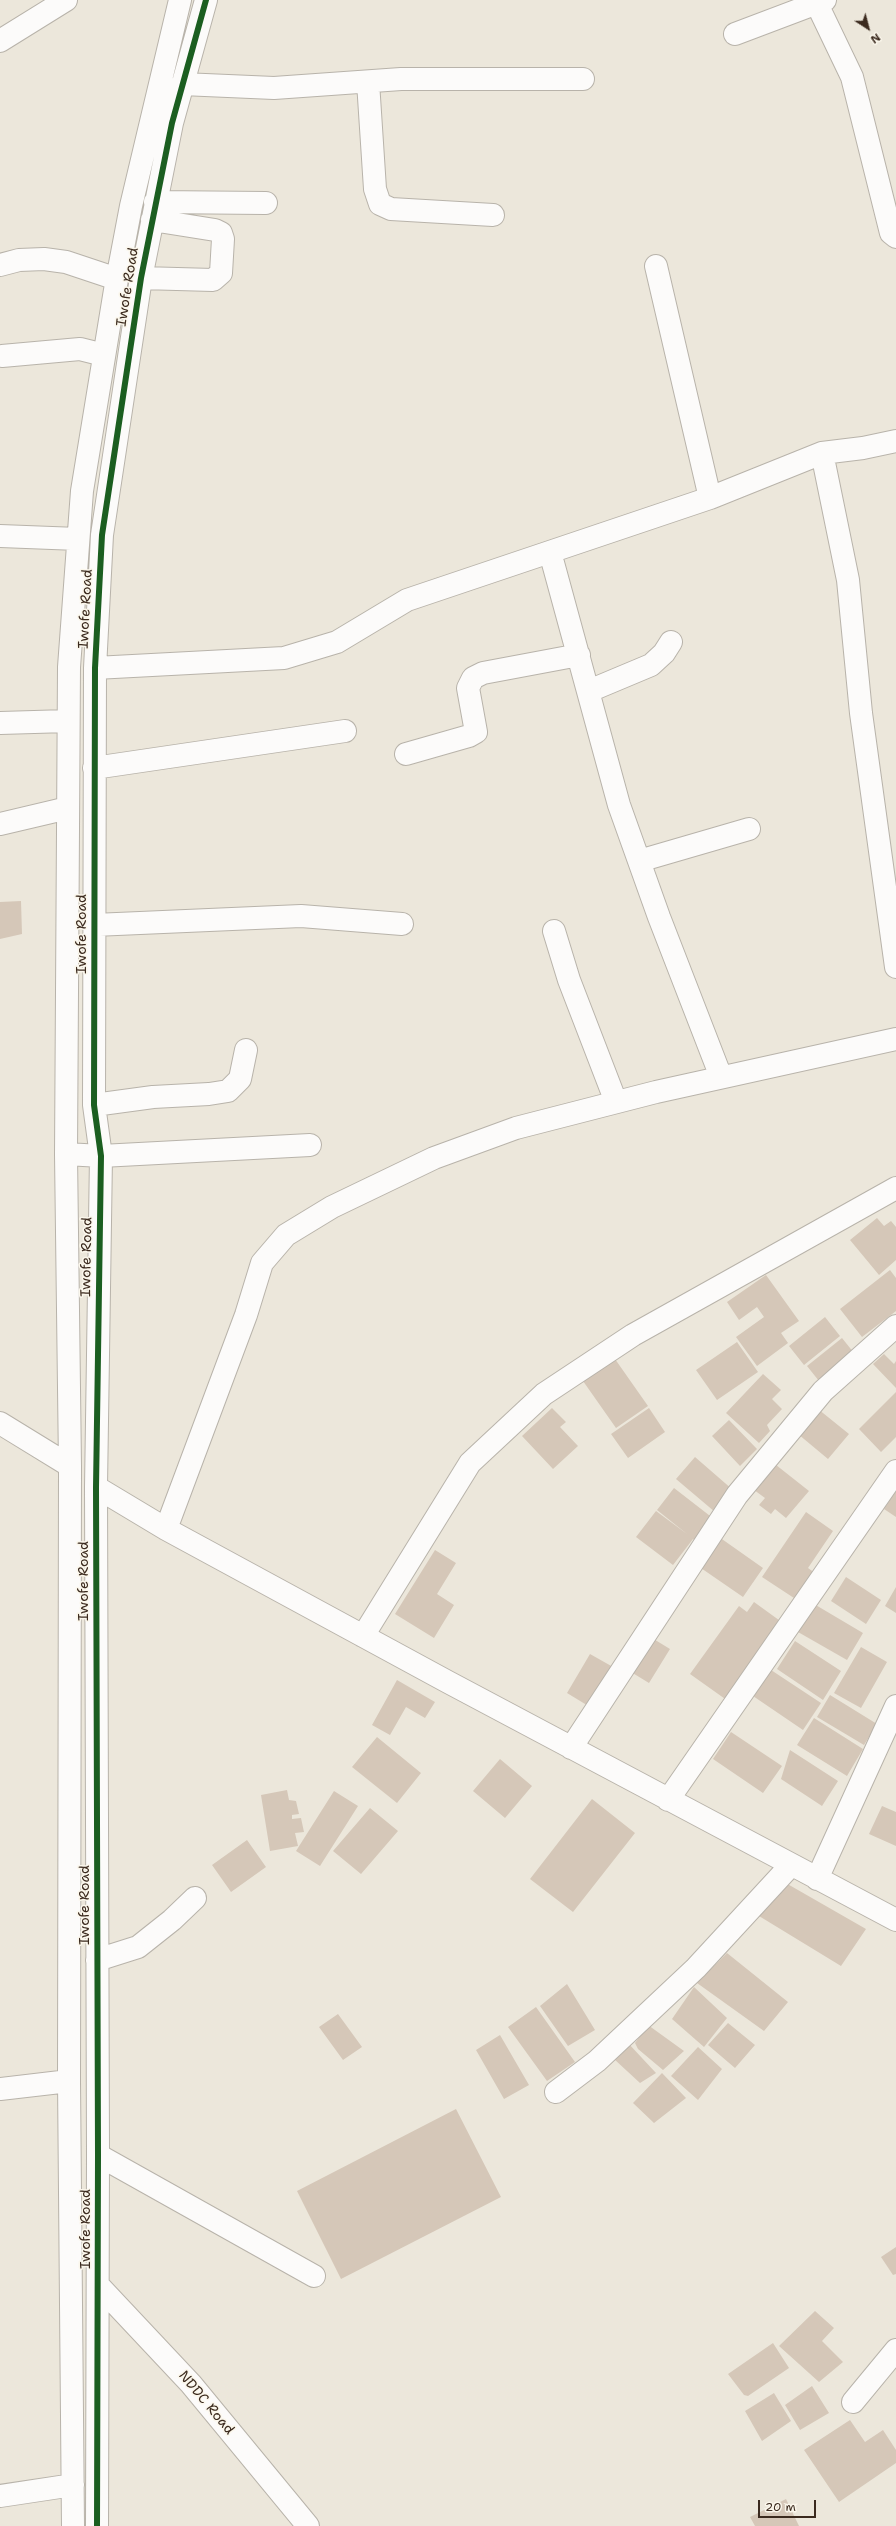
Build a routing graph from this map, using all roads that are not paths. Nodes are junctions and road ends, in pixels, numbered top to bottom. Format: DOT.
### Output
graph roads {
  1 [pos="66,0"];
  2 [pos="180,0"];
  3 [pos="206,0"];
  4 [pos="821,2"];
  5 [pos="735,34"];
  6 [pos="0,41"];
  7 [pos="583,79"];
  8 [pos="368,82"];
  9 [pos="182,84"];
  10 [pos="266,203"];
  11 [pos="153,211"];
  12 [pos="493,214"];
  13 [pos="896,237"];
  14 [pos="0,265"];
  15 [pos="656,266"];
  16 [pos="141,278"];
  17 [pos="117,279"];
  18 [pos="104,355"];
  19 [pos="2,356"];
  20 [pos="896,441"];
  21 [pos="822,453"];
  22 [pos="710,498"];
  23 [pos="0,536"];
  24 [pos="78,539"];
  25 [pos="550,552"];
  26 [pos="671,642"];
  27 [pos="579,655"];
  28 [pos="95,668"];
  29 [pos="589,692"];
  30 [pos="68,721"];
  31 [pos="0,723"];
  32 [pos="344,731"];
  33 [pos="406,754"];
  34 [pos="94,768"];
  35 [pos="68,808"];
  36 [pos="0,824"];
  37 [pos="749,829"];
  38 [pos="639,861"];
  39 [pos="94,924"];
  40 [pos="402,924"];
  41 [pos="554,932"];
  42 [pos="896,967"];
  43 [pos="896,1039"];
  44 [pos="246,1050"];
  45 [pos="721,1077"];
  46 [pos="616,1102"];
  47 [pos="94,1105"];
  48 [pos="310,1145"];
  49 [pos="66,1154"];
  50 [pos="101,1156"];
  51 [pos="896,1188"];
  52 [pos="896,1326"];
  53 [pos="0,1423"];
  54 [pos="70,1466"];
  55 [pos="896,1471"];
  56 [pos="96,1488"];
  57 [pos="166,1529"];
  58 [pos="363,1636"];
  59 [pos="896,1706"];
  60 [pos="571,1748"];
  61 [pos="668,1800"];
  62 [pos="790,1865"];
  63 [pos="817,1879"];
  64 [pos="195,1898"];
  65 [pos="896,1920"];
  66 [pos="97,1960"];
  67 [pos="69,2080"];
  68 [pos="0,2089"];
  69 [pos="556,2092"];
  70 [pos="98,2155"];
  71 [pos="314,2276"];
  72 [pos="98,2286"];
  73 [pos="896,2350"];
  74 [pos="853,2402"];
  75 [pos="73,2485"];
  76 [pos="0,2496"];
  77 [pos="72,2526"];
  78 [pos="97,2526"];
  79 [pos="308,2526"];
  1 -- 6 [label="street"];
  2 -- 17 [label="street, Iwofe Road"];
  3 -- 9 [label="street, Iwofe Road"];
  4 -- 5 [label="street"];
  4 -- 13 [label="street"];
  7 -- 8 [label="street"];
  8 -- 9 [label="street"];
  8 -- 12 [label="street"];
  9 -- 11 [label="street, Iwofe Road"];
  10 -- 11 [label="street"];
  11 -- 16 [label="street, Iwofe Road"];
  11 -- 16 [label="street"];
  14 -- 17 [label="street"];
  15 -- 22 [label="street"];
  16 -- 28 [label="street, Iwofe Road"];
  17 -- 18 [label="street, Iwofe Road"];
  18 -- 19 [label="street"];
  18 -- 24 [label="street, Iwofe Road"];
  20 -- 21 [label="street"];
  21 -- 22 [label="street"];
  21 -- 42 [label="street"];
  22 -- 25 [label="street"];
  23 -- 24 [label="street"];
  24 -- 30 [label="street, Iwofe Road"];
  25 -- 27 [label="street"];
  25 -- 28 [label="street"];
  26 -- 29 [label="street"];
  27 -- 29 [label="street"];
  27 -- 33 [label="street"];
  28 -- 34 [label="street, Iwofe Road"];
  29 -- 38 [label="street"];
  30 -- 31 [label="street"];
  30 -- 35 [label="street, Iwofe Road"];
  32 -- 34 [label="street"];
  34 -- 39 [label="street, Iwofe Road"];
  35 -- 36 [label="street"];
  35 -- 49 [label="street, Iwofe Road"];
  37 -- 38 [label="street"];
  38 -- 45 [label="street"];
  39 -- 40 [label="street"];
  39 -- 47 [label="street, Iwofe Road"];
  41 -- 46 [label="street"];
  43 -- 45 [label="street"];
  44 -- 47 [label="street"];
  45 -- 46 [label="street"];
  46 -- 57 [label="street"];
  47 -- 50 [label="street, Iwofe Road"];
  48 -- 50 [label="street"];
  49 -- 50 [label="street"];
  49 -- 54 [label="street, Iwofe Road"];
  50 -- 56 [label="street, Iwofe Road"];
  51 -- 58 [label="street"];
  52 -- 60 [label="street"];
  53 -- 54 [label="street"];
  54 -- 67 [label="street, Iwofe Road"];
  55 -- 61 [label="street"];
  56 -- 57 [label="street"];
  56 -- 66 [label="street, Iwofe Road"];
  57 -- 58 [label="street"];
  58 -- 60 [label="street"];
  59 -- 63 [label="street"];
  60 -- 61 [label="street"];
  61 -- 62 [label="street"];
  62 -- 63 [label="street"];
  62 -- 69 [label="street"];
  63 -- 65 [label="street"];
  64 -- 66 [label="street"];
  66 -- 70 [label="street, Iwofe Road"];
  67 -- 68 [label="street"];
  67 -- 75 [label="street, Iwofe Road"];
  70 -- 71 [label="street"];
  70 -- 72 [label="street, Iwofe Road"];
  72 -- 78 [label="street, Iwofe Road"];
  72 -- 79 [label="street, NDDC Road"];
  73 -- 74 [label="street"];
  75 -- 76 [label="street"];
  75 -- 77 [label="street, Iwofe Road"];
}
